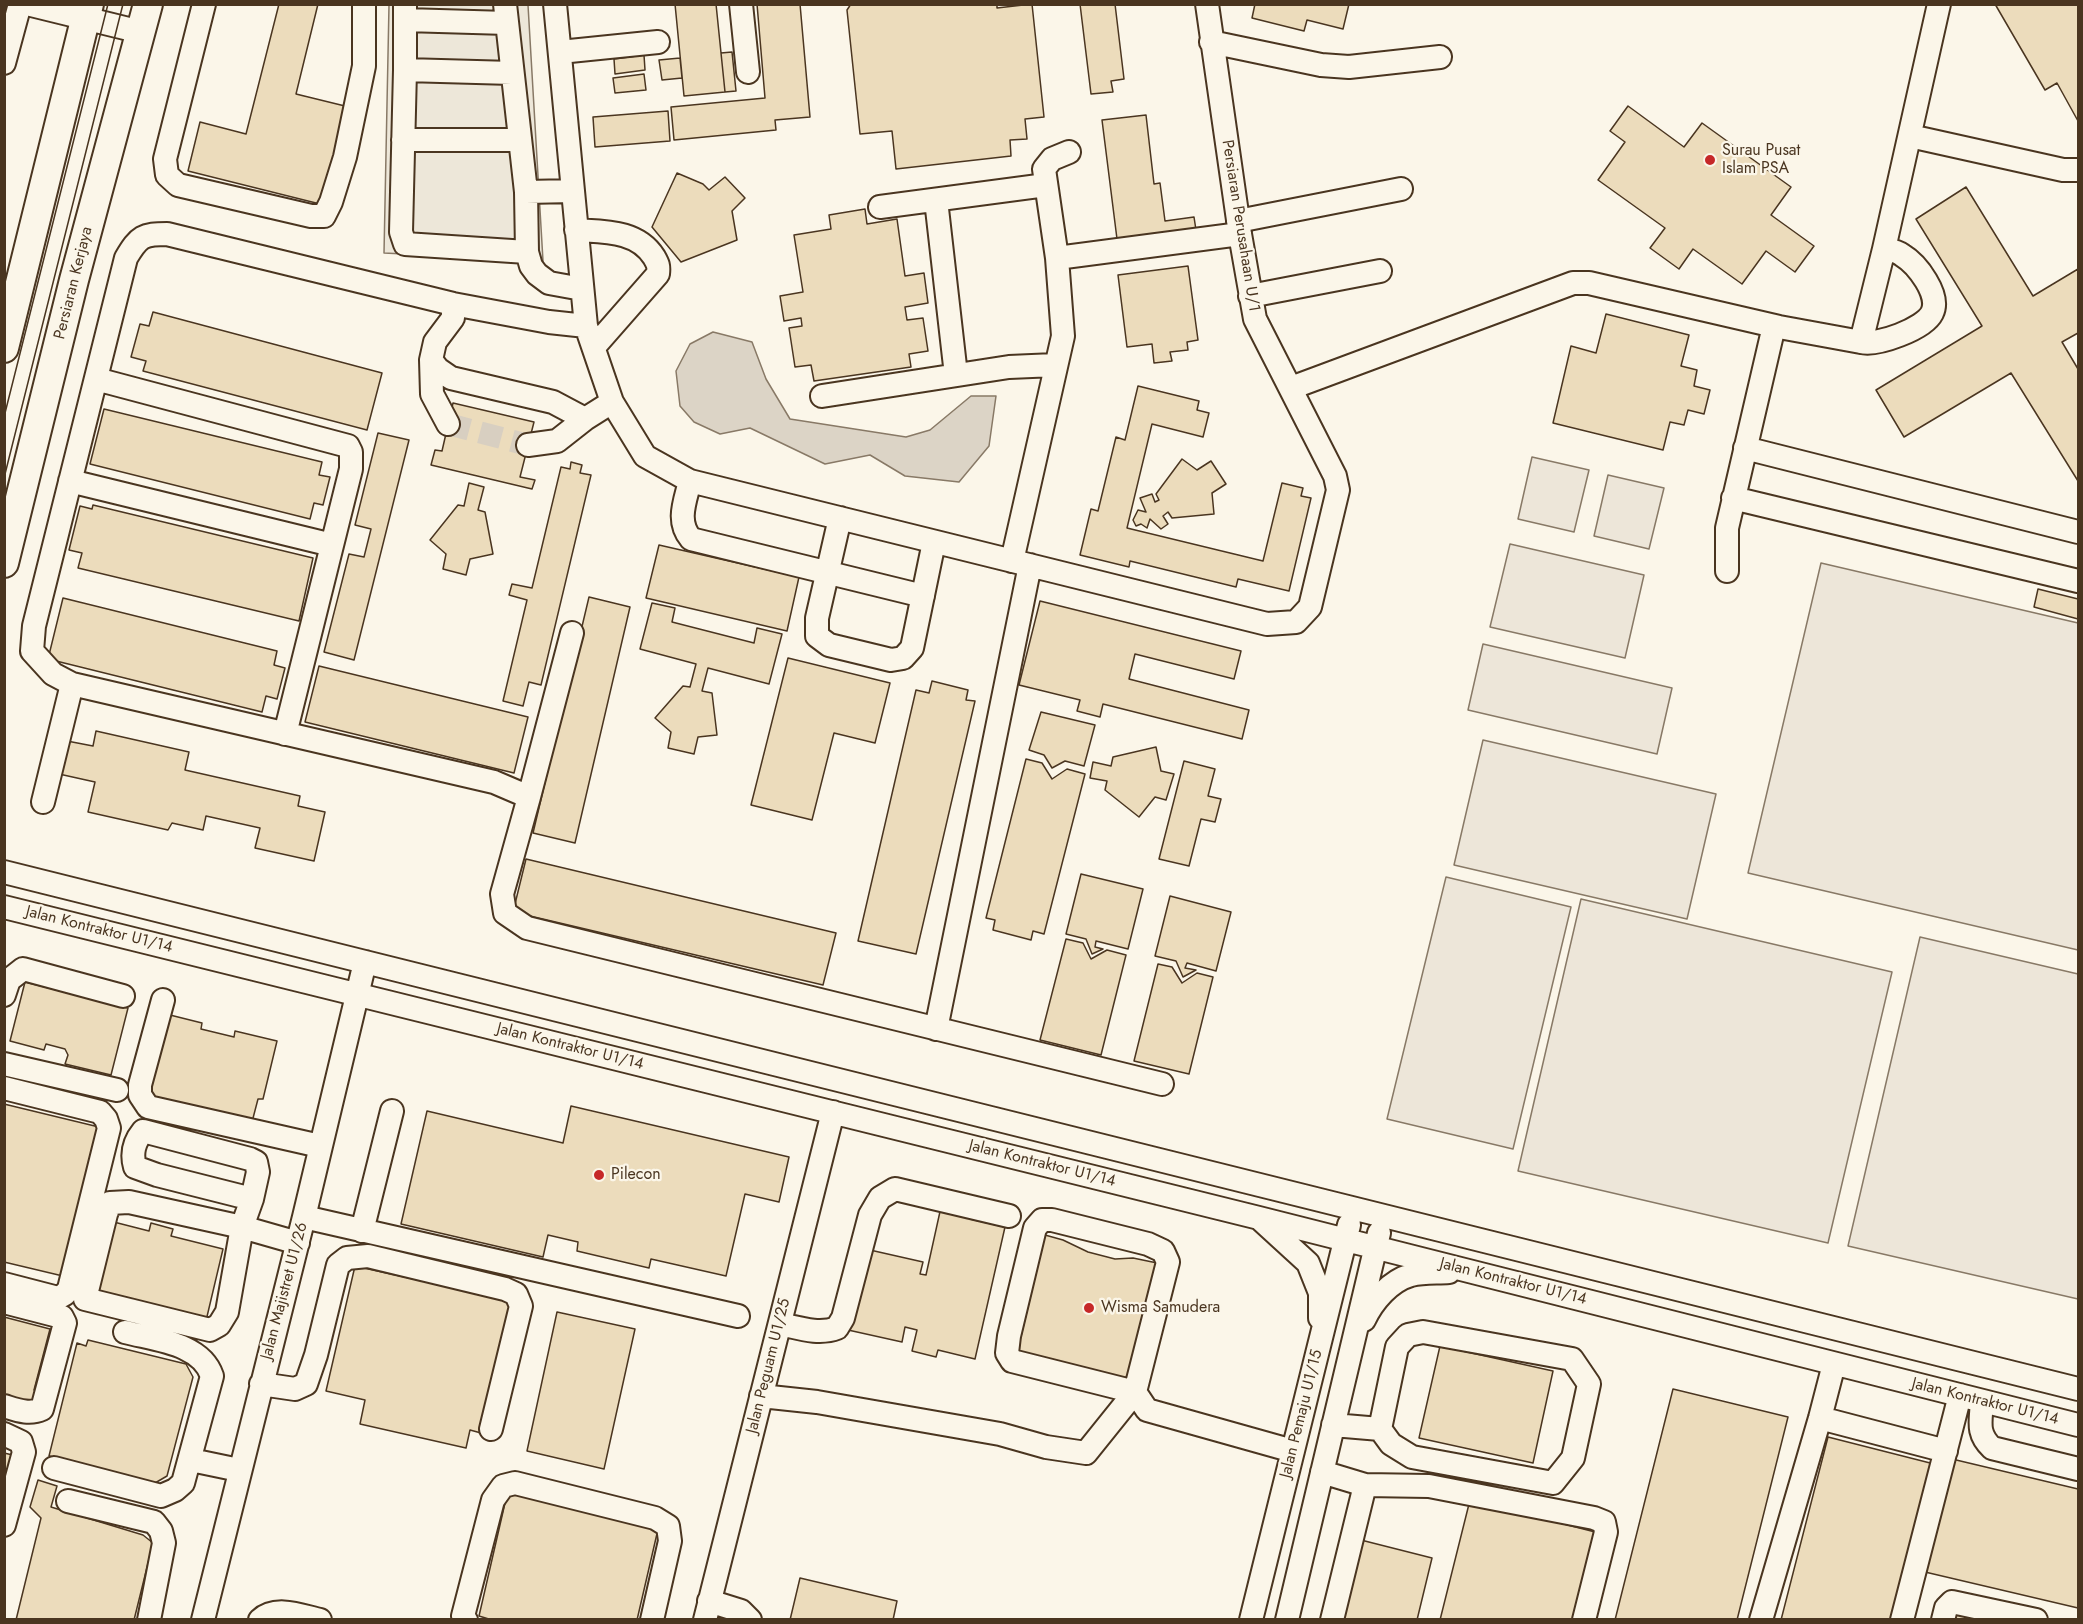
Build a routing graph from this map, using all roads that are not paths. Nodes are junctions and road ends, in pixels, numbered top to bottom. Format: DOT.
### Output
graph roads {
  1 [pos="148,4"];
  2 [pos="204,4"];
  3 [pos="364,4"];
  4 [pos="555,4"];
  5 [pos="741,4"];
  6 [pos="1207,4"];
  7 [pos="1940,4"];
  8 [pos="30,5"];
  9 [pos="88,12"];
  10 [pos="405,12"];
  11 [pos="506,14"];
  12 [pos="141,32"];
  13 [pos="658,42"];
  14 [pos="1211,42"];
  15 [pos="560,52"];
  16 [pos="1440,57"];
  17 [pos="4,63"];
  18 [pos="405,70"];
  19 [pos="748,72"];
  20 [pos="512,73"];
  21 [pos="1910,136"];
  22 [pos="403,140"];
  23 [pos="520,140"];
  24 [pos="1069,152"];
  25 [pos="2079,170"];
  26 [pos="1046,186"];
  27 [pos="1401,189"];
  28 [pos="573,191"];
  29 [pos="526,192"];
  30 [pos="936,200"];
  31 [pos="880,207"];
  32 [pos="1239,228"];
  33 [pos="576,230"];
  34 [pos="1884,249"];
  35 [pos="527,252"];
  36 [pos="1057,258"];
  37 [pos="1380,271"];
  38 [pos="582,289"];
  39 [pos="1250,296"];
  40 [pos="453,304"];
  41 [pos="1774,326"];
  42 [pos="590,337"];
  43 [pos="1861,342"];
  44 [pos="4,348"];
  45 [pos="431,360"];
  46 [pos="1055,365"];
  47 [pos="956,375"];
  48 [pos="96,379"];
  49 [pos="1291,388"];
  50 [pos="822,396"];
  51 [pos="612,402"];
  52 [pos="585,419"];
  53 [pos="448,424"];
  54 [pos="528,445"];
  55 [pos="1745,448"];
  56 [pos="70,481"];
  57 [pos="690,481"];
  58 [pos="1733,498"];
  59 [pos="840,518"];
  60 [pos="2079,532"];
  61 [pos="934,542"];
  62 [pos="332,545"];
  63 [pos="4,563"];
  64 [pos="1021,563"];
  65 [pos="828,571"];
  66 [pos="1727,572"];
  67 [pos="2079,581"];
  68 [pos="923,596"];
  69 [pos="572,633"];
  70 [pos="72,684"];
  71 [pos="285,734"];
  72 [pos="529,797"];
  73 [pos="43,802"];
  74 [pos="4,872"];
  75 [pos="4,907"];
  76 [pos="365,962"];
  77 [pos="357,994"];
  78 [pos="4,995"];
  79 [pos="123,996"];
  80 [pos="163,1000"];
  81 [pos="936,1029"];
  82 [pos="4,1064"];
  83 [pos="1162,1084"];
  84 [pos="4,1088"];
  85 [pos="117,1090"];
  86 [pos="392,1111"];
  87 [pos="833,1112"];
  88 [pos="320,1146"];
  89 [pos="252,1199"];
  90 [pos="1352,1209"];
  91 [pos="1009,1216"];
  92 [pos="1383,1216"];
  93 [pos="304,1217"];
  94 [pos="1259,1218"];
  95 [pos="243,1227"];
  96 [pos="362,1231"];
  97 [pos="1346,1240"];
  98 [pos="298,1243"];
  99 [pos="1376,1247"];
  100 [pos="1466,1270"];
  101 [pos="4,1284"];
  102 [pos="4,1302"];
  103 [pos="738,1316"];
  104 [pos="780,1324"];
  105 [pos="125,1332"];
  106 [pos="1320,1343"];
  107 [pos="1351,1350"];
  108 [pos="1834,1364"];
  109 [pos="261,1384"];
  110 [pos="2079,1389"];
  111 [pos="1135,1392"];
  112 [pos="1960,1395"];
  113 [pos="762,1396"];
  114 [pos="1982,1401"];
  115 [pos="4,1406"];
  116 [pos="1820,1418"];
  117 [pos="1333,1425"];
  118 [pos="2079,1425"];
  119 [pos="491,1429"];
  120 [pos="1380,1429"];
  121 [pos="4,1434"];
  122 [pos="1293,1450"];
  123 [pos="1946,1451"];
  124 [pos="191,1460"];
  125 [pos="54,1468"];
  126 [pos="2079,1469"];
  127 [pos="239,1470"];
  128 [pos="1322,1472"];
  129 [pos="1365,1485"];
  130 [pos="68,1501"];
  131 [pos="4,1525"];
  132 [pos="707,1610"];
  133 [pos="149,1620"];
  134 [pos="203,1620"];
  135 [pos="260,1620"];
  136 [pos="320,1620"];
  137 [pos="466,1620"];
  138 [pos="651,1620"];
  139 [pos="750,1620"];
  140 [pos="1251,1620"];
  141 [pos="1287,1620"];
  142 [pos="1332,1620"];
  143 [pos="1584,1620"];
  144 [pos="1761,1620"];
  145 [pos="1902,1620"];
  146 [pos="1943,1620"];
  147 [pos="2036,1620"];
  1 -- 12 [label="main road, Persiaran Kerjaya"];
  2 -- 3 [label="street"];
  4 -- 15 [label="street"];
  5 -- 19 [label="street"];
  6 -- 14 [label="street, Persiaran Perusahaan U/1"];
  7 -- 21 [label="street"];
  8 -- 9 [label="street"];
  8 -- 17 [label="street"];
  9 -- 12 [label="street"];
  9 -- 44 [label="main road"];
  10 -- 11 [label="street"];
  10 -- 18 [label="street"];
  11 -- 20 [label="street"];
  12 -- 63 [label="main road, Persiaran Kerjaya"];
  13 -- 15 [label="street"];
  14 -- 16 [label="street"];
  14 -- 32 [label="street, Persiaran Perusahaan U/1"];
  15 -- 28 [label="street"];
  18 -- 20 [label="street"];
  18 -- 22 [label="street"];
  20 -- 23 [label="street"];
  21 -- 25 [label="street"];
  21 -- 34 [label="street"];
  22 -- 23 [label="street"];
  22 -- 35 [label="street"];
  23 -- 29 [label="street"];
  24 -- 26 [label="street"];
  26 -- 30 [label="street"];
  26 -- 36 [label="street"];
  27 -- 32 [label="street"];
  28 -- 29 [label="street"];
  28 -- 33 [label="street"];
  29 -- 35 [label="street"];
  30 -- 31 [label="street"];
  30 -- 47 [label="street"];
  32 -- 36 [label="street"];
  32 -- 39 [label="street, Persiaran Perusahaan U/1"];
  33 -- 38 [label="street"];
  33 -- 42 [label="street"];
  34 -- 43 [label="street"];
  34 -- 43 [label="street"];
  35 -- 38 [label="street"];
  36 -- 46 [label="street"];
  37 -- 39 [label="street"];
  38 -- 42 [label="street"];
  39 -- 49 [label="street, Persiaran Perusahaan U/1"];
  40 -- 42 [label="street"];
  40 -- 45 [label="street"];
  40 -- 48 [label="street"];
  41 -- 43 [label="street"];
  41 -- 49 [label="street"];
  41 -- 55 [label="street"];
  42 -- 51 [label="street"];
  45 -- 52 [label="street"];
  45 -- 53 [label="street"];
  46 -- 47 [label="street"];
  46 -- 64 [label="street"];
  47 -- 50 [label="street"];
  48 -- 56 [label="street"];
  48 -- 62 [label="street"];
  49 -- 64 [label="street, Persiaran Perusahaan U/1"];
  51 -- 52 [label="street"];
  51 -- 57 [label="street"];
  52 -- 54 [label="street"];
  55 -- 58 [label="street"];
  55 -- 60 [label="street"];
  56 -- 62 [label="street"];
  56 -- 70 [label="street"];
  57 -- 59 [label="street"];
  57 -- 65 [label="street"];
  58 -- 66 [label="street"];
  58 -- 67 [label="street"];
  59 -- 61 [label="street"];
  59 -- 65 [label="street"];
  61 -- 64 [label="street"];
  61 -- 68 [label="street"];
  62 -- 71 [label="street"];
  64 -- 81 [label="street"];
  65 -- 68 [label="street"];
  65 -- 68 [label="street"];
  69 -- 72 [label="street"];
  70 -- 71 [label="street"];
  70 -- 73 [label="street"];
  71 -- 72 [label="street"];
  72 -- 81 [label="street"];
  74 -- 76 [label="street, Jalan Kontraktor U1/14"];
  75 -- 77 [label="street, Jalan Kontraktor U1/14"];
  76 -- 77 [label="street, Jalan Majistret U1/26"];
  76 -- 90 [label="street, Jalan Kontraktor U1/14"];
  77 -- 87 [label="street, Jalan Kontraktor U1/14"];
  77 -- 88 [label="street, Jalan Majistret U1/26"];
  78 -- 79 [label="street"];
  80 -- 88 [label="street"];
  81 -- 83 [label="street"];
  82 -- 85 [label="street"];
  84 -- 101 [label="street"];
  86 -- 96 [label="street"];
  87 -- 94 [label="street, Jalan Kontraktor U1/14"];
  87 -- 104 [label="street, Jalan Peguam U1/25"];
  88 -- 93 [label="street, Jalan Majistret U1/26"];
  89 -- 89 [label="street"];
  89 -- 95 [label="street"];
  90 -- 92 [label="street, Jalan Kontraktor U1/14"];
  90 -- 97 [label="street, Jalan Pemaju U1/15"];
  91 -- 104 [label="street"];
  92 -- 99 [label="street, Jalan Pemaju U1/15"];
  92 -- 110 [label="street, Jalan Kontraktor U1/14"];
  93 -- 96 [label="street"];
  93 -- 98 [label="street, Jalan Majistret U1/26"];
  94 -- 97 [label="street, Jalan Kontraktor U1/14"];
  94 -- 106 [label="street"];
  95 -- 95 [label="street"];
  95 -- 98 [label="street"];
  96 -- 103 [label="street"];
  97 -- 99 [label="street, Jalan Kontraktor U1/14"];
  97 -- 106 [label="street, Jalan Pemaju U1/15"];
  98 -- 109 [label="street, Jalan Majistret U1/26"];
  99 -- 100 [label="street, Jalan Kontraktor U1/14"];
  99 -- 107 [label="street, Jalan Pemaju U1/15"];
  100 -- 107 [label="street"];
  100 -- 108 [label="street, Jalan Kontraktor U1/14"];
  102 -- 115 [label="street"];
  104 -- 113 [label="street, Jalan Peguam U1/25"];
  105 -- 124 [label="street"];
  106 -- 122 [label="street, Jalan Pemaju U1/15"];
  107 -- 117 [label="street, Jalan Pemaju U1/15"];
  108 -- 112 [label="street, Jalan Kontraktor U1/14"];
  108 -- 116 [label="street"];
  109 -- 119 [label="street"];
  109 -- 127 [label="street, Jalan Majistret U1/26"];
  111 -- 111 [label="street"];
  111 -- 113 [label="street"];
  111 -- 122 [label="street"];
  112 -- 114 [label="street, Jalan Kontraktor U1/14"];
  112 -- 123 [label="street"];
  113 -- 132 [label="street, Jalan Peguam U1/25"];
  114 -- 118 [label="street, Jalan Kontraktor U1/14"];
  114 -- 126 [label="street"];
  116 -- 123 [label="street"];
  116 -- 144 [label="street"];
  117 -- 120 [label="street"];
  117 -- 128 [label="street, Jalan Pemaju U1/15"];
  120 -- 120 [label="street"];
  121 -- 131 [label="street"];
  122 -- 140 [label="street, Jalan Pemaju U1/15"];
  123 -- 145 [label="street"];
  124 -- 125 [label="street"];
  124 -- 127 [label="street"];
  127 -- 134 [label="street, Jalan Majistret U1/26"];
  128 -- 129 [label="street"];
  128 -- 141 [label="street, Jalan Pemaju U1/15"];
  129 -- 142 [label="street"];
  129 -- 143 [label="street"];
  130 -- 133 [label="street"];
  132 -- 139 [label="street"];
  135 -- 136 [label="street"];
  137 -- 138 [label="street"];
  146 -- 147 [label="street"];
}
